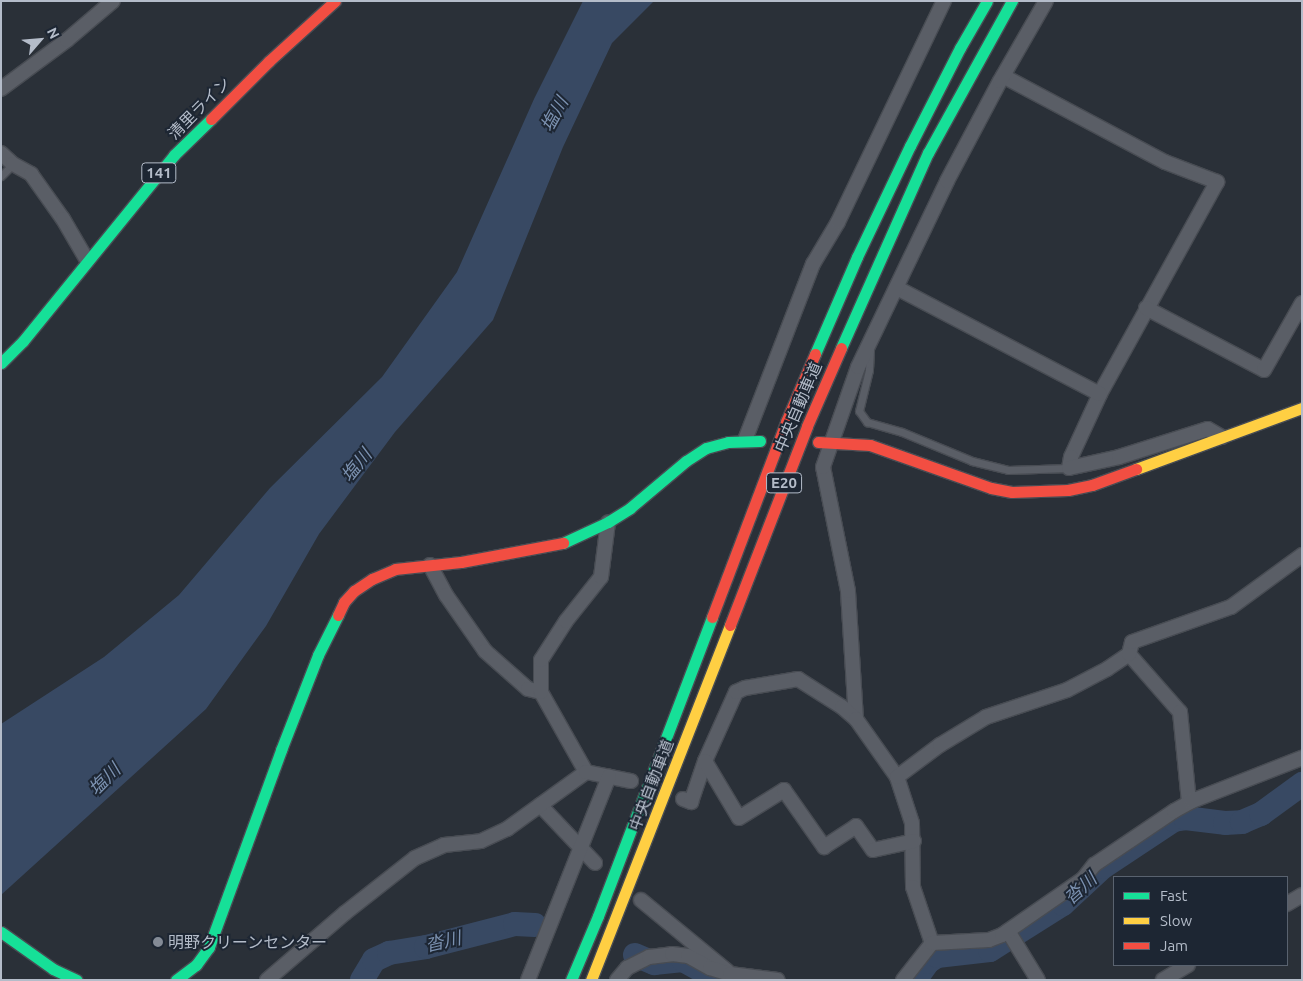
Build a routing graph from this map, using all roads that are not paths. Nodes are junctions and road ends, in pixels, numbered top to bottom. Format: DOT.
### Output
graph roads {
  1 [pos="113,1"];
  2 [pos="335,1"];
  3 [pos="944,1"];
  4 [pos="987,1"];
  5 [pos="1012,1"];
  6 [pos="1046,1"];
  7 [pos="1003,76"];
  8 [pos="1,89"];
  9 [pos="1,153"];
  10 [pos="13,164"];
  11 [pos="1,176"];
  12 [pos="86,260"];
  13 [pos="897,288"];
  14 [pos="1302,303"];
  15 [pos="1146,308"];
  16 [pos="870,345"];
  17 [pos="1,363"];
  18 [pos="1100,394"];
  19 [pos="1302,408"];
  20 [pos="1222,437"];
  21 [pos="744,440"];
  22 [pos="760,441"];
  23 [pos="818,442"];
  24 [pos="834,442"];
  25 [pos="1070,468"];
  26 [pos="608,522"];
  27 [pos="1302,555"];
  28 [pos="430,565"];
  29 [pos="1129,654"];
  30 [pos="541,692"];
  31 [pos="856,719"];
  32 [pos="1302,758"];
  33 [pos="705,761"];
  34 [pos="586,772"];
  35 [pos="609,776"];
  36 [pos="897,777"];
  37 [pos="631,781"];
  38 [pos="683,799"];
  39 [pos="1189,802"];
  40 [pos="540,805"];
  41 [pos="914,841"];
  42 [pos="582,847"];
  43 [pos="594,863"];
  44 [pos="1302,895"];
  45 [pos="641,900"];
  46 [pos="1288,903"];
  47 [pos="1008,931"];
  48 [pos="2,933"];
  49 [pos="932,943"];
  50 [pos="1186,966"];
  51 [pos="739,976"];
  52 [pos="77,980"];
  53 [pos="176,980"];
  54 [pos="267,980"];
  55 [pos="528,980"];
  56 [pos="571,980"];
  57 [pos="591,980"];
  58 [pos="617,980"];
  59 [pos="778,980"];
  60 [pos="903,980"];
  61 [pos="1038,980"];
  62 [pos="1163,980"];
  1 -- 8 [label="street"];
  2 -- 12 [label="main road, 清里ライン / 141"];
  3 -- 21 [label="street"];
  4 -- 56 [label="main road, 中央自動車道 / E20"];
  5 -- 57 [label="main road, 中央自動車道 / E20"];
  6 -- 7 [label="street"];
  7 -- 13 [label="street"];
  7 -- 15 [label="street"];
  9 -- 10 [label="street"];
  10 -- 11 [label="lane"];
  10 -- 12 [label="street"];
  12 -- 17 [label="main road, 清里ライン / 141"];
  13 -- 16 [label="street"];
  13 -- 18 [label="street"];
  14 -- 15 [label="street"];
  15 -- 18 [label="street"];
  16 -- 24 [label="street"];
  16 -- 25 [label="lane"];
  18 -- 25 [label="street"];
  19 -- 20 [label="main road"];
  20 -- 24 [label="main road"];
  20 -- 25 [label="street"];
  21 -- 22 [label="main road"];
  21 -- 26 [label="main road"];
  23 -- 24 [label="main road"];
  24 -- 31 [label="street"];
  26 -- 28 [label="main road"];
  26 -- 30 [label="street"];
  27 -- 29 [label="street"];
  28 -- 30 [label="street"];
  28 -- 53 [label="main road"];
  29 -- 36 [label="street"];
  29 -- 39 [label="street"];
  30 -- 34 [label="street"];
  31 -- 33 [label="street"];
  31 -- 36 [label="street"];
  32 -- 39 [label="street"];
  33 -- 38 [label="street"];
  33 -- 41 [label="street"];
  34 -- 35 [label="street"];
  34 -- 40 [label="street"];
  35 -- 37 [label="street"];
  35 -- 42 [label="street"];
  36 -- 41 [label="street"];
  39 -- 47 [label="street"];
  40 -- 42 [label="street"];
  40 -- 54 [label="street"];
  41 -- 49 [label="street"];
  42 -- 43 [label="street"];
  42 -- 55 [label="street"];
  44 -- 46 [label="street"];
  45 -- 51 [label="street"];
  47 -- 49 [label="street"];
  47 -- 61 [label="street"];
  48 -- 52 [label="main road"];
  49 -- 60 [label="street"];
  50 -- 62 [label="street"];
  51 -- 58 [label="street"];
  51 -- 59 [label="street"];
}
